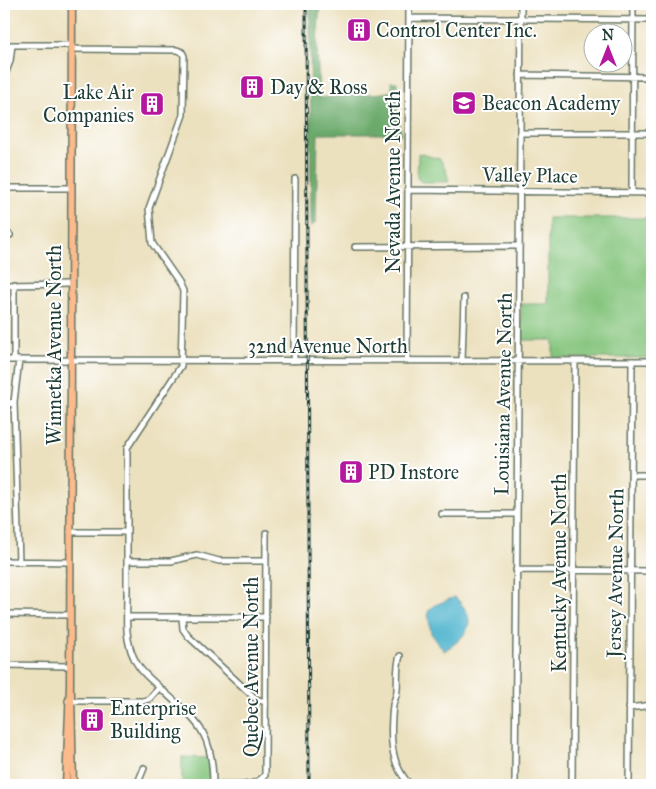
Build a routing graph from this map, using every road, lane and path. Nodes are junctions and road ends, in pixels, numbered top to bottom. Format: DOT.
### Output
graph roads {
  1 [pos="72,4"];
  2 [pos="409,4"];
  3 [pos="520,4"];
  4 [pos="634,4"];
  5 [pos="409,18"];
  6 [pos="520,18"];
  7 [pos="633,20"];
  8 [pos="652,20"];
  9 [pos="4,45"];
  10 [pos="12,45"];
  11 [pos="72,47"];
  12 [pos="520,75"];
  13 [pos="4,77"];
  14 [pos="633,77"];
  15 [pos="652,77"];
  16 [pos="520,133"];
  17 [pos="652,133"];
  18 [pos="633,134"];
  19 [pos="295,179"];
  20 [pos="4,188"];
  21 [pos="71,188"];
  22 [pos="408,190"];
  23 [pos="520,190"];
  24 [pos="632,192"];
  25 [pos="652,192"];
  26 [pos="10,235"];
  27 [pos="4,237"];
  28 [pos="519,246"];
  29 [pos="355,247"];
  30 [pos="408,247"];
  31 [pos="14,284"];
  32 [pos="71,284"];
  33 [pos="4,285"];
  34 [pos="464,298"];
  35 [pos="4,360"];
  36 [pos="16,360"];
  37 [pos="70,360"];
  38 [pos="182,361"];
  39 [pos="294,361"];
  40 [pos="407,361"];
  41 [pos="462,361"];
  42 [pos="518,361"];
  43 [pos="575,361"];
  44 [pos="632,361"];
  45 [pos="652,361"];
  46 [pos="14,402"];
  47 [pos="4,404"];
  48 [pos="632,475"];
  49 [pos="652,475"];
  50 [pos="442,514"];
  51 [pos="516,514"];
  52 [pos="70,532"];
  53 [pos="127,532"];
  54 [pos="266,533"];
  55 [pos="4,561"];
  56 [pos="127,561"];
  57 [pos="266,561"];
  58 [pos="19,562"];
  59 [pos="70,562"];
  60 [pos="516,570"];
  61 [pos="574,570"];
  62 [pos="630,571"];
  63 [pos="652,571"];
  64 [pos="4,614"];
  65 [pos="70,615"];
  66 [pos="127,617"];
  67 [pos="182,617"];
  68 [pos="266,617"];
  69 [pos="400,656"];
  70 [pos="4,666"];
  71 [pos="70,666"];
  72 [pos="159,688"];
  73 [pos="70,701"];
  74 [pos="265,702"];
  75 [pos="652,705"];
  76 [pos="629,708"];
  77 [pos="144,768"];
  78 [pos="66,785"];
  79 [pos="73,785"];
  80 [pos="137,785"];
  81 [pos="213,785"];
  82 [pos="410,785"];
  83 [pos="515,785"];
  84 [pos="572,785"];
  85 [pos="629,785"];
  1 -- 11 [label="main road, Winnetka Avenue North"];
  2 -- 5 [label="street, Nevada Avenue North"];
  3 -- 6 [label="street, Louisiana Avenue North"];
  4 -- 7 [label="street"];
  5 -- 6 [label="street"];
  5 -- 22 [label="street, Nevada Avenue North"];
  6 -- 7 [label="street"];
  6 -- 12 [label="street, Louisiana Avenue North"];
  7 -- 8 [label="street"];
  7 -- 14 [label="street"];
  9 -- 10 [label="street"];
  10 -- 11 [label="street"];
  10 -- 13 [label="street"];
  11 -- 21 [label="main road, Winnetka Avenue North"];
  11 -- 38 [label="street"];
  12 -- 14 [label="street"];
  12 -- 16 [label="street, Louisiana Avenue North"];
  14 -- 15 [label="street"];
  14 -- 18 [label="street"];
  16 -- 18 [label="street"];
  16 -- 23 [label="street, Louisiana Avenue North"];
  17 -- 18 [label="street"];
  18 -- 24 [label="street"];
  19 -- 39 [label="street"];
  20 -- 21 [label="street"];
  21 -- 32 [label="main road, Winnetka Avenue North"];
  22 -- 23 [label="street, Valley Place"];
  22 -- 30 [label="street, Nevada Avenue North"];
  23 -- 24 [label="street, Valley Place"];
  23 -- 28 [label="street, Louisiana Avenue North"];
  24 -- 25 [label="street, Valley Place"];
  26 -- 27 [label="street"];
  28 -- 30 [label="street"];
  28 -- 42 [label="street, Louisiana Avenue North"];
  29 -- 30 [label="street"];
  30 -- 40 [label="street, Nevada Avenue North"];
  31 -- 32 [label="street"];
  31 -- 33 [label="street"];
  31 -- 36 [label="street"];
  32 -- 37 [label="main road, Winnetka Avenue North"];
  34 -- 41 [label="street"];
  35 -- 36 [label="street, 32nd Avenue North"];
  36 -- 37 [label="street, 32nd Avenue North"];
  36 -- 46 [label="street"];
  37 -- 38 [label="street, 32nd Avenue North"];
  37 -- 52 [label="main road, Winnetka Avenue North"];
  38 -- 39 [label="street, 32nd Avenue North"];
  38 -- 53 [label="street"];
  39 -- 40 [label="street, 32nd Avenue North"];
  40 -- 41 [label="street, 32nd Avenue North"];
  41 -- 42 [label="street, 32nd Avenue North"];
  42 -- 43 [label="street, 32nd Avenue North"];
  42 -- 51 [label="street, Louisiana Avenue North"];
  43 -- 44 [label="street, 32nd Avenue North"];
  43 -- 61 [label="street, Kentucky Avenue North"];
  44 -- 45 [label="street, 32nd Avenue North"];
  44 -- 48 [label="street, Jersey Avenue North"];
  46 -- 47 [label="street"];
  46 -- 58 [label="street"];
  48 -- 49 [label="street"];
  48 -- 62 [label="street, Jersey Avenue North"];
  50 -- 51 [label="street"];
  51 -- 60 [label="street, Louisiana Avenue North"];
  52 -- 53 [label="street"];
  52 -- 59 [label="main road, Winnetka Avenue North"];
  53 -- 56 [label="street"];
  54 -- 57 [label="street, Quebec Avenue North"];
  55 -- 58 [label="street"];
  56 -- 57 [label="street"];
  56 -- 66 [label="street"];
  57 -- 68 [label="street, Quebec Avenue North"];
  58 -- 59 [label="street"];
  59 -- 65 [label="main road, Winnetka Avenue North"];
  60 -- 61 [label="street"];
  60 -- 83 [label="street, Louisiana Avenue North"];
  61 -- 62 [label="street"];
  61 -- 84 [label="street, Kentucky Avenue North"];
  62 -- 63 [label="street"];
  62 -- 76 [label="street, Jersey Avenue North"];
  64 -- 65 [label="street"];
  65 -- 71 [label="main road, Winnetka Avenue North"];
  66 -- 67 [label="street"];
  66 -- 72 [label="street"];
  67 -- 68 [label="street"];
  67 -- 74 [label="street"];
  68 -- 74 [label="street, Quebec Avenue North"];
  69 -- 82 [label="street"];
  70 -- 71 [label="street"];
  71 -- 73 [label="main road, Winnetka Avenue North"];
  72 -- 73 [label="street"];
  72 -- 81 [label="street"];
  73 -- 78 [label="main road, Winnetka Avenue North"];
  73 -- 79 [label="main road, Winnetka Avenue North"];
  74 -- 81 [label="street, Quebec Avenue North"];
  75 -- 76 [label="street"];
  76 -- 85 [label="street, Jersey Avenue North"];
  77 -- 80 [label="street"];
}
